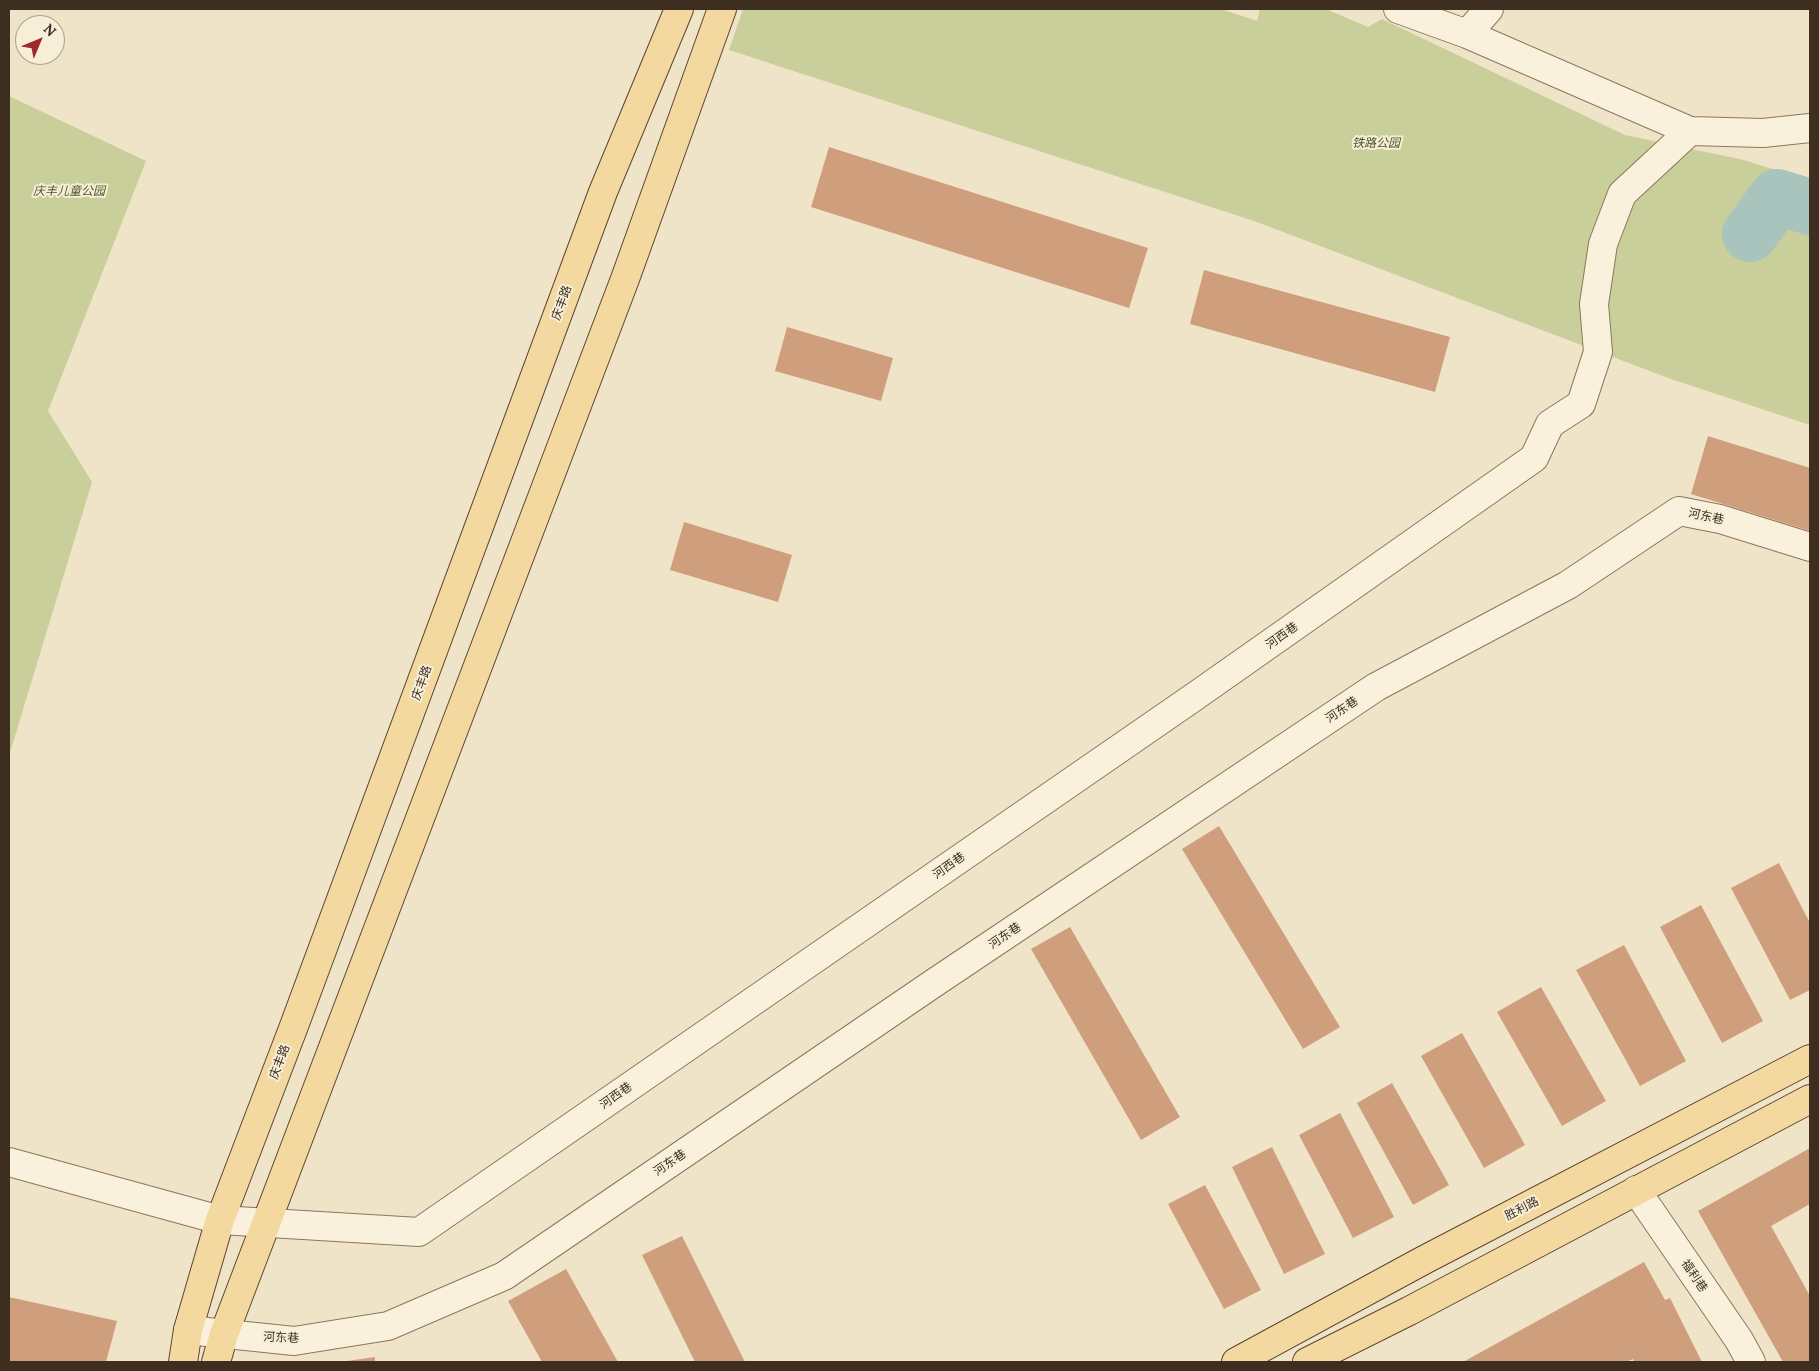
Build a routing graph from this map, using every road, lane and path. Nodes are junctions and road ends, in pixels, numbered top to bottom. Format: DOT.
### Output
graph roads {
  1 [pos="679,9"];
  2 [pos="722,9"];
  3 [pos="1398,9"];
  4 [pos="1489,9"];
  5 [pos="1467,34"];
  6 [pos="1810,128"];
  7 [pos="1690,131"];
  8 [pos="1810,547"];
  9 [pos="1810,1059"];
  10 [pos="1810,1099"];
  11 [pos="9,1162"];
  12 [pos="1636,1190"];
  13 [pos="220,1220"];
  14 [pos="266,1222"];
  15 [pos="188,1330"];
  16 [pos="224,1334"];
  17 [pos="1745,1351"];
  18 [pos="183,1362"];
  19 [pos="216,1362"];
  20 [pos="1236,1362"];
  21 [pos="1307,1362"];
  1 -- 13 [label="main road, 庆丰路"];
  2 -- 14 [label="main road"];
  3 -- 5 [label="street"];
  4 -- 5 [label="street"];
  5 -- 7 [label="street"];
  6 -- 7 [label="street"];
  7 -- 14 [label="street, 河西巷"];
  8 -- 16 [label="street, 河东巷"];
  9 -- 20 [label="main road, 胜利路"];
  10 -- 12 [label="main road"];
  11 -- 13 [label="street, 河西巷"];
  12 -- 17 [label="street, 福利巷"];
  12 -- 21 [label="main road"];
  13 -- 14 [label="street, 河西巷"];
  13 -- 15 [label="main road, 庆丰路"];
  14 -- 16 [label="main road"];
  15 -- 16 [label="street, 河东巷"];
  15 -- 18 [label="main road, 庆丰路"];
  16 -- 19 [label="main road"];
}
